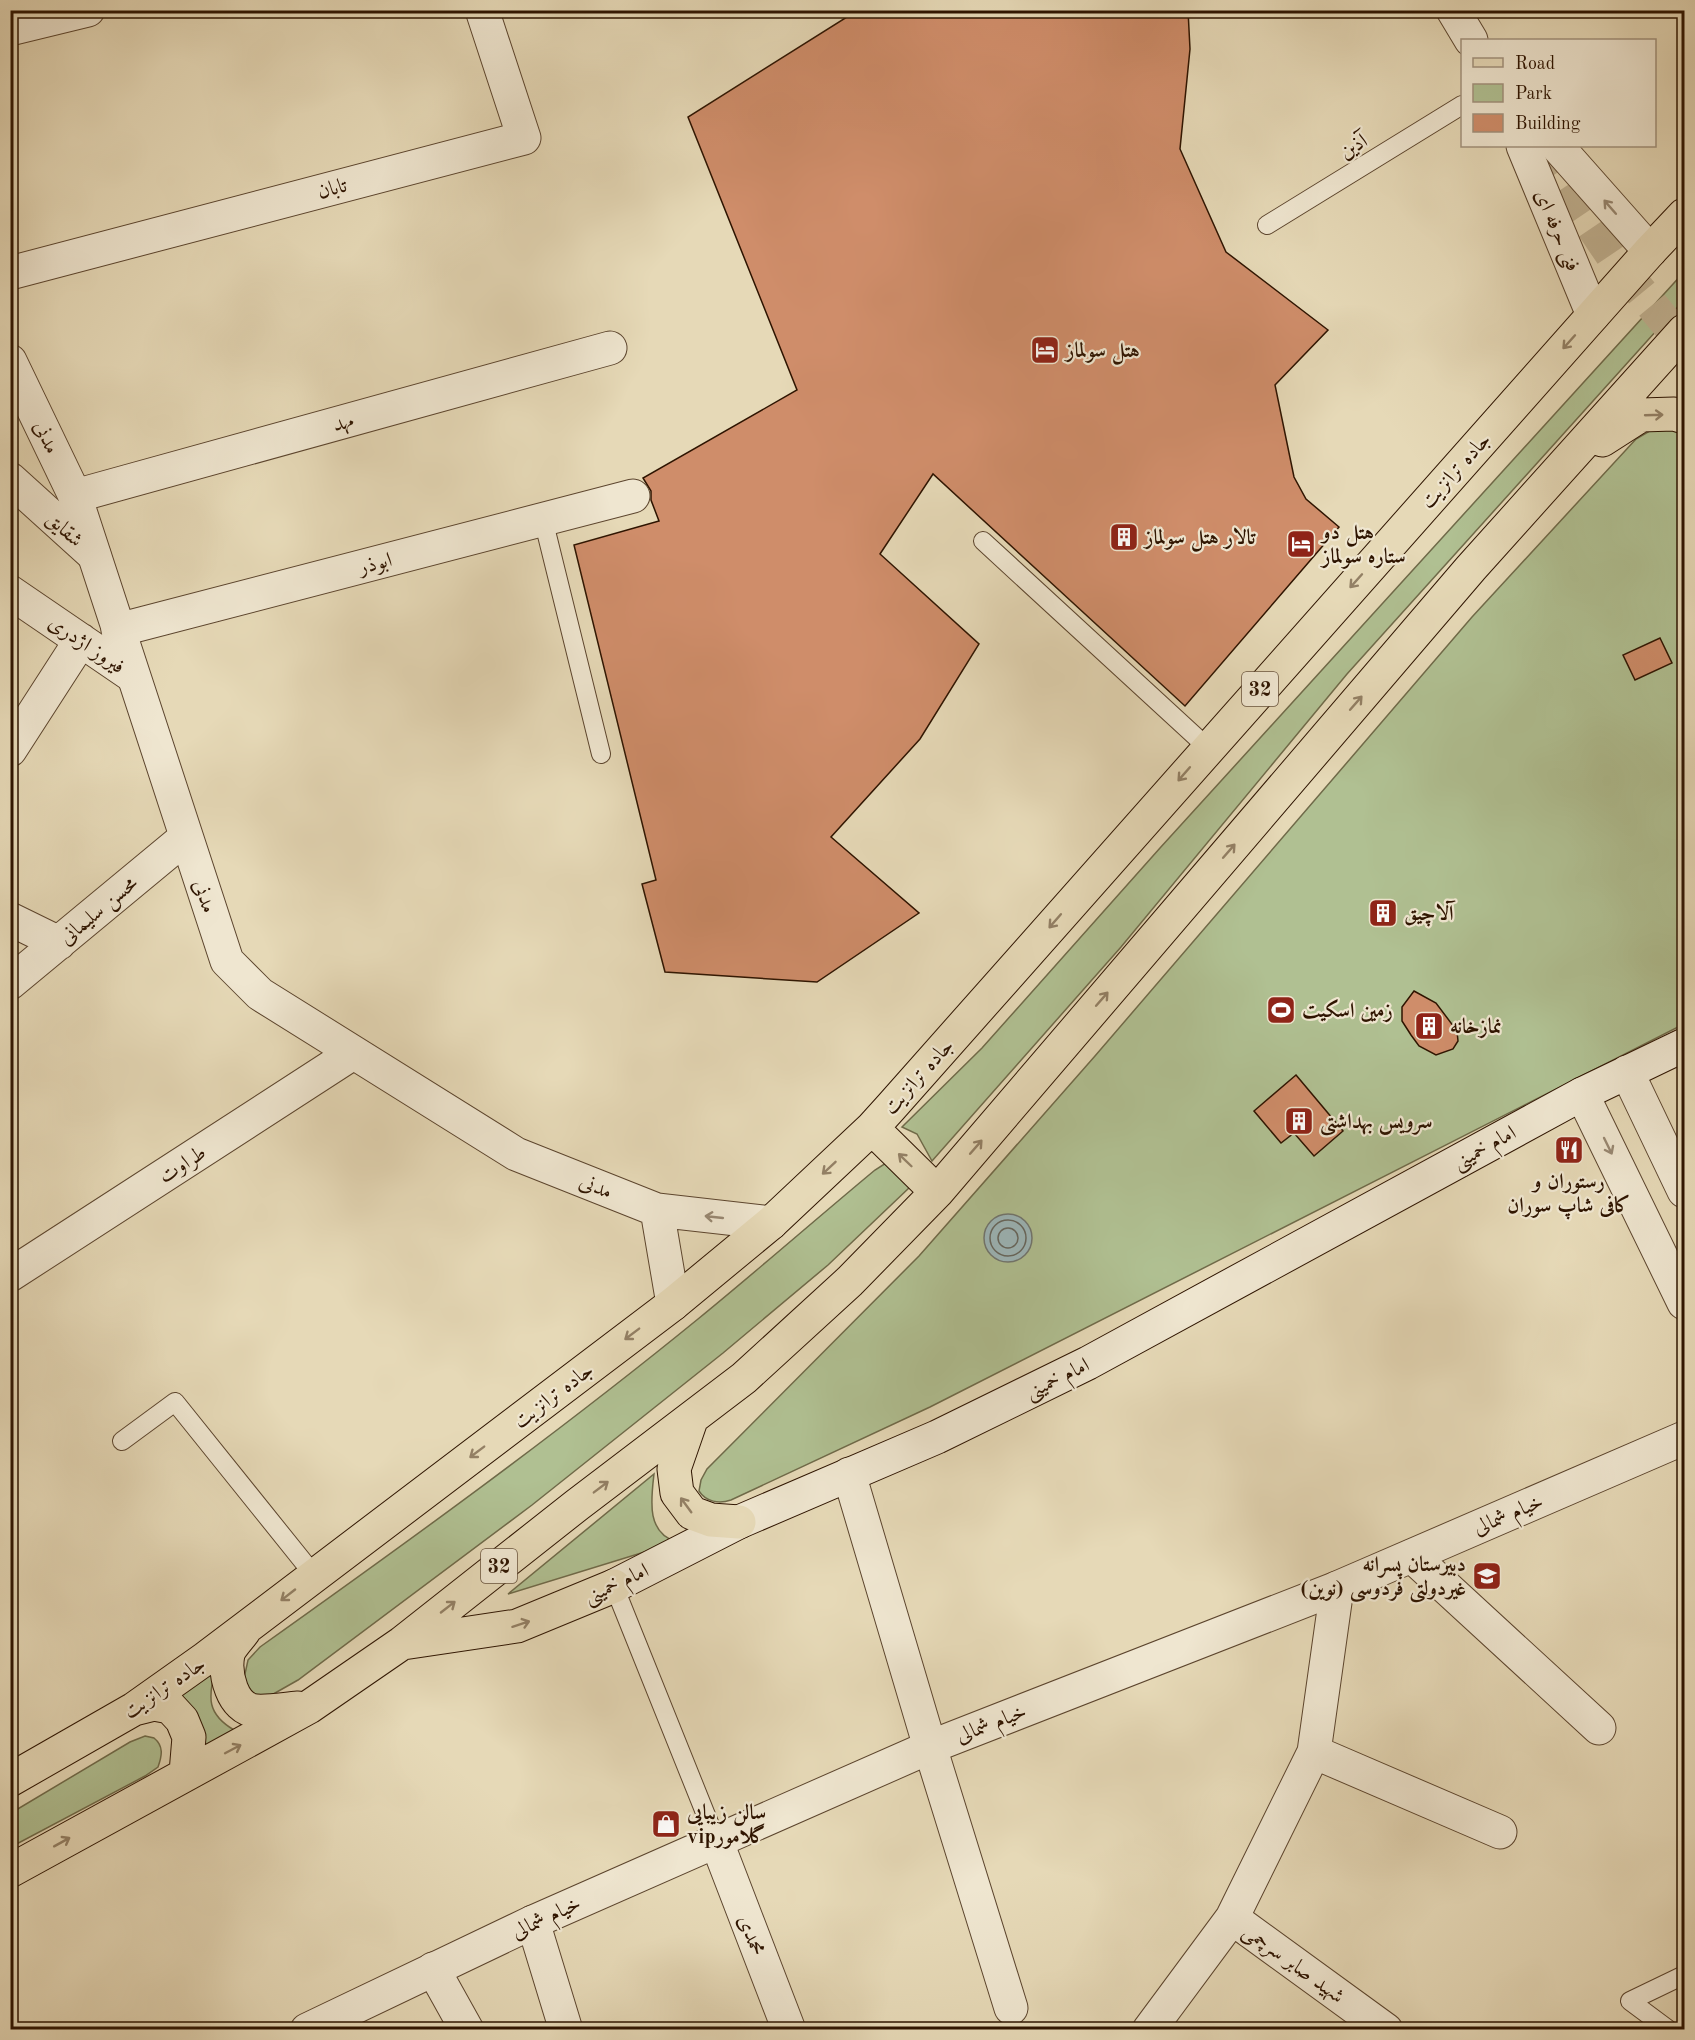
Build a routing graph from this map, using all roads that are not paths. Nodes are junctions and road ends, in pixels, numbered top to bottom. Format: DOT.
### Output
graph roads {
  1 [pos="88,10"];
  2 [pos="482,10"];
  3 [pos="1453,10"];
  4 [pos="10,29"];
  5 [pos="1470,39"];
  6 [pos="1461,106"];
  7 [pos="1522,147"];
  8 [pos="1558,147"];
  9 [pos="1684,215"];
  10 [pos="1267,225"];
  11 [pos="1650,251"];
  12 [pos="10,273"];
  13 [pos="1593,315"];
  14 [pos="1684,331"];
  15 [pos="610,348"];
  16 [pos="10,361"];
  17 [pos="1684,417"];
  18 [pos="1567,462"];
  19 [pos="10,479"];
  20 [pos="75,496"];
  21 [pos="633,496"];
  22 [pos="543,519"];
  23 [pos="983,541"];
  24 [pos="94,555"];
  25 [pos="10,592"];
  26 [pos="118,630"];
  27 [pos="81,640"];
  28 [pos="133,676"];
  29 [pos="1208,748"];
  30 [pos="10,750"];
  31 [pos="601,754"];
  32 [pos="185,838"];
  33 [pos="10,919"];
  34 [pos="59,943"];
  35 [pos="10,983"];
  36 [pos="1684,1045"];
  37 [pos="353,1053"];
  38 [pos="1627,1072"];
  39 [pos="1582,1094"];
  40 [pos="872,1128"];
  41 [pos="1684,1191"];
  42 [pos="937,1192"];
  43 [pos="657,1210"];
  44 [pos="771,1223"];
  45 [pos="10,1275"];
  46 [pos="1684,1303"];
  47 [pos="673,1304"];
  48 [pos="691,1420"];
  49 [pos="1684,1438"];
  50 [pos="122,1441"];
  51 [pos="849,1474"];
  52 [pos="739,1521"];
  53 [pos="1412,1556"];
  54 [pos="314,1575"];
  55 [pos="614,1586"];
  56 [pos="1337,1588"];
  57 [pos="245,1630"];
  58 [pos="402,1643"];
  59 [pos="309,1707"];
  60 [pos="134,1709"];
  61 [pos="1599,1728"];
  62 [pos="930,1747"];
  63 [pos="1314,1752"];
  64 [pos="186,1773"];
  65 [pos="10,1780"];
  66 [pos="1500,1832"];
  67 [pos="716,1840"];
  68 [pos="10,1871"];
  69 [pos="1232,1918"];
  70 [pos="532,1922"];
  71 [pos="433,1969"];
  72 [pos="1684,1975"];
  73 [pos="1011,2008"];
  74 [pos="307,2030"];
  75 [pos="467,2030"];
  76 [pos="566,2030"];
  77 [pos="789,2030"];
  78 [pos="1149,2030"];
  79 [pos="1386,2030"];
  80 [pos="1669,2030"];
  1 -- 4 [label="street"];
  2 -- 12 [label="street, تابان"];
  3 -- 5 [label="street"];
  6 -- 10 [label="lane, آذین"];
  7 -- 13 [label="street, فنی حرفه ای"];
  11 -- 8 [label="street, فنی حرفه ای, one-way"];
  9 -- 11 [label="main road, جاده ترانزیت / 32"];
  11 -- 13 [label="main road, جاده ترانزیت / 32"];
  13 -- 29 [label="main road, جاده ترانزیت / 32, one-way"];
  14 -- 18 [label="main road, 32"];
  15 -- 20 [label="street, مهد"];
  16 -- 20 [label="street, مدنی"];
  18 -- 17 [label="main road, one-way"];
  42 -- 18 [label="main road, 32, one-way"];
  19 -- 24 [label="street, شقایق"];
  20 -- 24 [label="street, مدنی"];
  21 -- 22 [label="street, ابوذر"];
  22 -- 26 [label="street, ابوذر"];
  22 -- 31 [label="lane"];
  23 -- 29 [label="lane"];
  24 -- 26 [label="street, مدنی"];
  25 -- 27 [label="street, فیروز اژدری"];
  26 -- 28 [label="street, مدنی"];
  27 -- 28 [label="street, فیروز اژدری"];
  27 -- 30 [label="street"];
  28 -- 32 [label="street, مدنی"];
  29 -- 40 [label="main road, جاده ترانزیت / 32, one-way"];
  32 -- 34 [label="street, محسن سلیمانی"];
  32 -- 37 [label="street, مدنی"];
  33 -- 34 [label="street"];
  34 -- 35 [label="street, محسن سلیمانی"];
  36 -- 38 [label="street, امام خمینی"];
  37 -- 43 [label="street, مدنی"];
  37 -- 45 [label="street, طراوت"];
  38 -- 39 [label="street, امام خمینی"];
  38 -- 41 [label="street"];
  39 -- 46 [label="street, one-way"];
  39 -- 51 [label="street, امام خمینی"];
  42 -- 40 [label="main road, one-way"];
  40 -- 44 [label="main road, جاده ترانزیت / 32, one-way"];
  42 -- 48 [label="main road, 32"];
  44 -- 43 [label="street, مدنی, one-way"];
  43 -- 47 [label="street"];
  44 -- 47 [label="main road, جاده ترانزیت / 32"];
  47 -- 54 [label="main road, جاده ترانزیت / 32, one-way"];
  52 -- 48 [label="main road, one-way"];
  58 -- 48 [label="main road, 32, one-way"];
  49 -- 53 [label="street, خیام شمالی"];
  50 -- 54 [label="lane"];
  51 -- 52 [label="street, امام خمینی"];
  51 -- 62 [label="street"];
  52 -- 55 [label="street, امام خمینی"];
  53 -- 56 [label="street, خیام شمالی"];
  53 -- 61 [label="street"];
  54 -- 57 [label="main road, جاده ترانزیت / 32, one-way"];
  58 -- 55 [label="main road, امام خمینی, one-way"];
  55 -- 67 [label="lane"];
  56 -- 62 [label="street, خیام شمالی"];
  56 -- 63 [label="street"];
  57 -- 59 [label="main road"];
  57 -- 60 [label="main road, جاده ترانزیت / 32"];
  58 -- 59 [label="main road, 32"];
  64 -- 59 [label="main road, 32, one-way"];
  60 -- 64 [label="main road"];
  60 -- 65 [label="main road, جاده ترانزیت / 32"];
  62 -- 67 [label="street, خیام شمالی"];
  62 -- 73 [label="street"];
  63 -- 66 [label="street"];
  63 -- 69 [label="street"];
  68 -- 64 [label="main road, 32, one-way"];
  67 -- 70 [label="street, خیام شمالی"];
  67 -- 77 [label="street, محمدی"];
  69 -- 78 [label="street"];
  69 -- 79 [label="street, شهید صابر سرچمی"];
  70 -- 71 [label="street, خیام شمالی"];
  70 -- 76 [label="street"];
  71 -- 74 [label="street, خیام شمالی"];
  71 -- 75 [label="street"];
  72 -- 80 [label="lane"];
}
